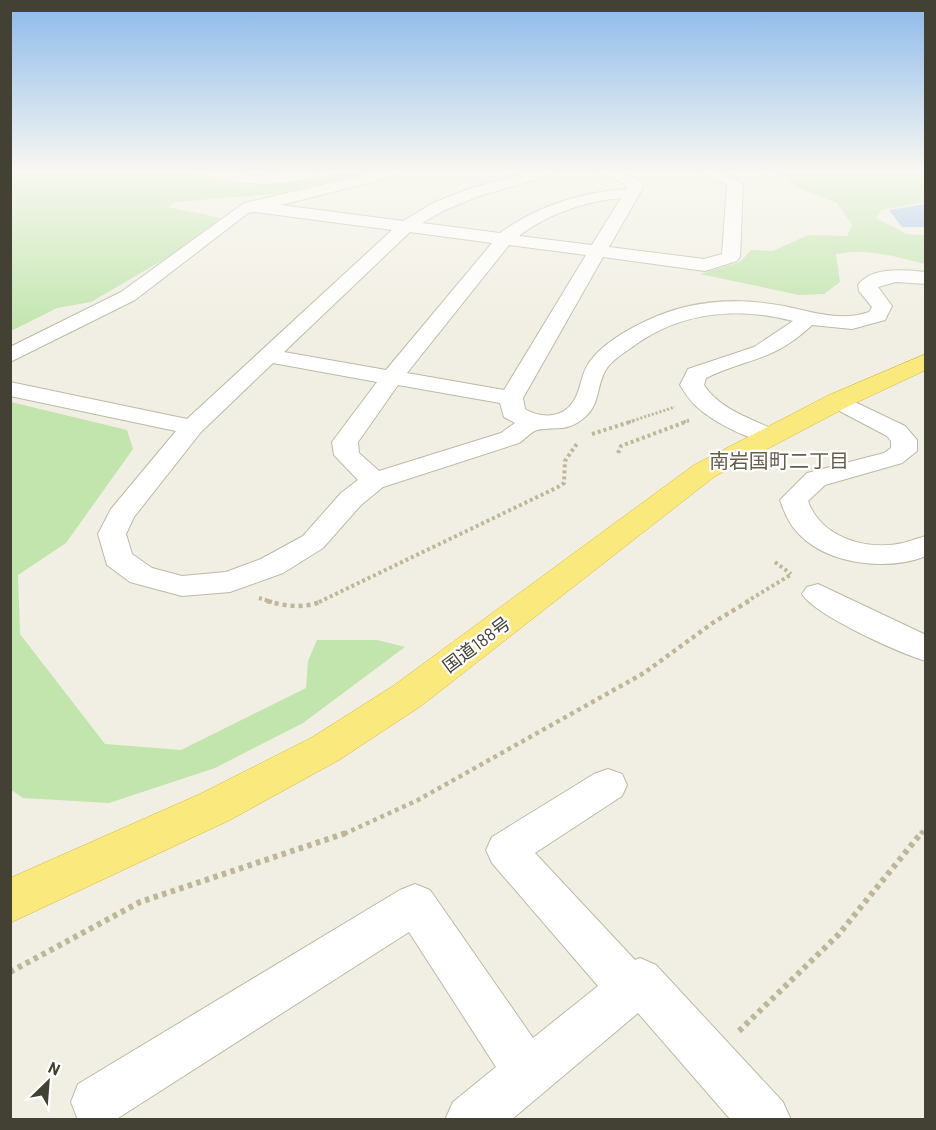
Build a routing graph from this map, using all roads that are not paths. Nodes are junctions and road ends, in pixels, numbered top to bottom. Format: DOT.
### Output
graph roads {
  1 [pos="222,225"];
  2 [pos="396,225"];
  3 [pos="523,225"];
  4 [pos="614,225"];
  5 [pos="733,225"];
  6 [pos="406,226"];
  7 [pos="505,238"];
  8 [pos="600,250"];
  9 [pos="926,278"];
  10 [pos="808,318"];
  11 [pos="10,356"];
  12 [pos="268,356"];
  13 [pos="926,361"];
  14 [pos="392,377"];
  15 [pos="10,389"];
  16 [pos="511,398"];
  17 [pos="838,401"];
  18 [pos="531,423"];
  19 [pos="192,427"];
  20 [pos="768,436"];
  21 [pos="374,481"];
  22 [pos="926,545"];
  23 [pos="818,594"];
  24 [pos="926,649"];
  25 [pos="608,785"];
  26 [pos="10,900"];
  27 [pos="630,988"];
  28 [pos="528,1073"];
  29 [pos="96,1101"];
  30 [pos="471,1119"];
  31 [pos="765,1119"];
  1 -- 11 [label="street"];
  2 -- 6 [label="street"];
  3 -- 7 [label="street"];
  4 -- 8 [label="street"];
  5 -- 8 [label="street"];
  6 -- 7 [label="street"];
  6 -- 12 [label="street"];
  7 -- 8 [label="street"];
  7 -- 14 [label="street"];
  8 -- 16 [label="street"];
  9 -- 10 [label="street"];
  10 -- 18 [label="street"];
  10 -- 20 [label="street"];
  12 -- 14 [label="street"];
  12 -- 19 [label="street"];
  13 -- 17 [label="highway, 国道188号"];
  14 -- 16 [label="street"];
  14 -- 21 [label="street"];
  15 -- 19 [label="street"];
  16 -- 18 [label="street"];
  17 -- 20 [label="highway, 国道188号"];
  17 -- 22 [label="street"];
  18 -- 21 [label="street"];
  19 -- 21 [label="street"];
  20 -- 26 [label="highway, 国道188号"];
  23 -- 24 [label="street"];
  25 -- 27 [label="street"];
  27 -- 28 [label="street"];
  27 -- 31 [label="street"];
  28 -- 29 [label="street"];
  28 -- 30 [label="street"];
}
